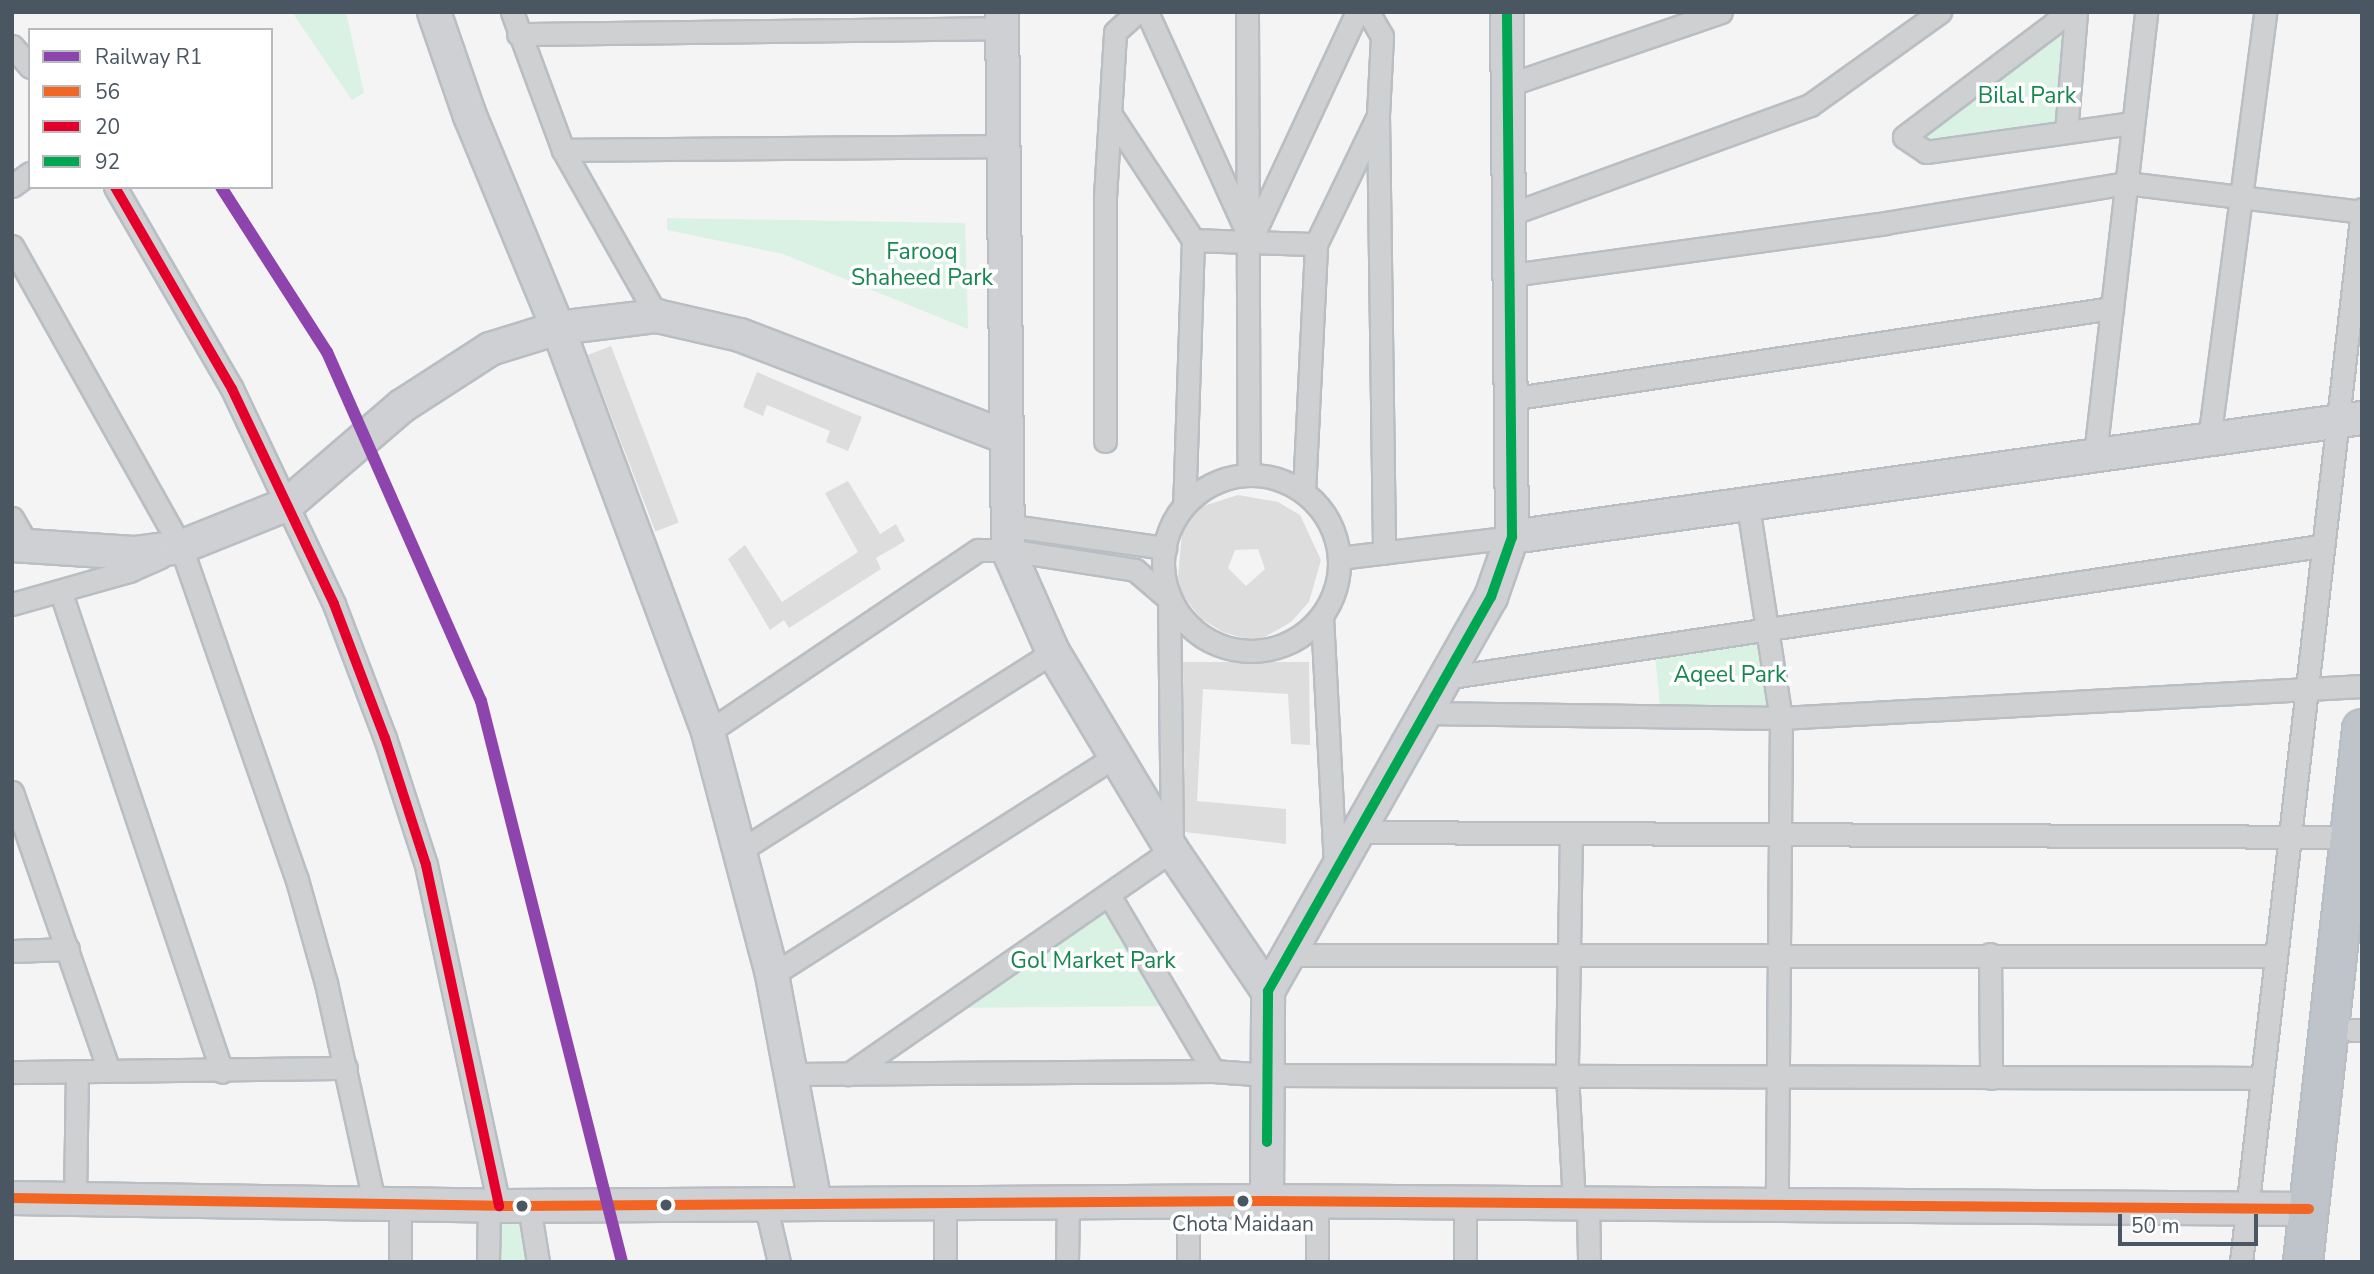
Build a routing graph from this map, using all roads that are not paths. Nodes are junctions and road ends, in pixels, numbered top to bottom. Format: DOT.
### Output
graph roads {
  1 [pos="433,12"];
  2 [pos="512,12"];
  3 [pos="1137,12"];
  4 [pos="1147,12"];
  5 [pos="1247,12"];
  6 [pos="1357,12"];
  7 [pos="1368,12"];
  8 [pos="1507,12"];
  9 [pos="1721,12"];
  10 [pos="1940,12"];
  11 [pos="2069,12"];
  12 [pos="2076,12"];
  13 [pos="2146,12"];
  14 [pos="2265,12"];
  15 [pos="1002,20"];
  16 [pos="518,34"];
  17 [pos="12,46"];
  18 [pos="28,65"];
  19 [pos="1508,85"];
  20 [pos="1378,116"];
  21 [pos="1113,118"];
  22 [pos="2133,123"];
  23 [pos="2066,132"];
  24 [pos="1004,146"];
  25 [pos="562,150"];
  26 [pos="28,174"];
  27 [pos="2126,183"];
  28 [pos="12,186"];
  29 [pos="115,189"];
  30 [pos="2242,198"];
  31 [pos="2362,210"];
  32 [pos="1511,215"];
  33 [pos="1193,240"];
  34 [pos="1251,241"];
  35 [pos="1316,244"];
  36 [pos="12,246"];
  37 [pos="1513,275"];
  38 [pos="22,276"];
  39 [pos="2112,308"];
  40 [pos="657,316"];
  41 [pos="558,328"];
  42 [pos="1510,399"];
  43 [pos="2351,420"];
  44 [pos="1003,436"];
  45 [pos="2209,440"];
  46 [pos="1105,441"];
  47 [pos="2095,455"];
  48 [pos="1249,474"];
  49 [pos="1304,492"];
  50 [pos="288,504"];
  51 [pos="1184,505"];
  52 [pos="1748,506"];
  53 [pos="12,518"];
  54 [pos="1512,537"];
  55 [pos="1006,538"];
  56 [pos="2320,546"];
  57 [pos="20,547"];
  58 [pos="181,547"];
  59 [pos="1165,548"];
  60 [pos="1384,553"];
  61 [pos="1339,558"];
  62 [pos="61,593"];
  63 [pos="1169,599"];
  64 [pos="12,604"];
  65 [pos="1322,617"];
  66 [pos="1765,627"];
  67 [pos="1053,653"];
  68 [pos="1444,678"];
  69 [pos="2362,687"];
  70 [pos="2304,692"];
  71 [pos="1425,713"];
  72 [pos="1781,718"];
  73 [pos="2362,729"];
  74 [pos="708,732"];
  75 [pos="1117,755"];
  76 [pos="12,792"];
  77 [pos="1356,832"];
  78 [pos="1780,832"];
  79 [pos="1571,834"];
  80 [pos="2290,836"];
  81 [pos="2348,837"];
  82 [pos="741,850"];
  83 [pos="1172,850"];
  84 [pos="1335,867"];
  85 [pos="1109,895"];
  86 [pos="68,949"];
  87 [pos="12,951"];
  88 [pos="1779,952"];
  89 [pos="1990,954"];
  90 [pos="1288,955"];
  91 [pos="1567,956"];
  92 [pos="2275,956"];
  93 [pos="2362,960"];
  94 [pos="772,975"];
  95 [pos="1268,991"];
  96 [pos="2357,1030"];
  97 [pos="346,1068"];
  98 [pos="1213,1071"];
  99 [pos="12,1072"];
  100 [pos="77,1072"];
  101 [pos="108,1072"];
  102 [pos="222,1072"];
  103 [pos="791,1074"];
  104 [pos="848,1074"];
  105 [pos="1567,1074"];
  106 [pos="1268,1075"];
  107 [pos="1778,1078"];
  108 [pos="2259,1078"];
  109 [pos="1991,1079"];
  110 [pos="12,1198"];
  111 [pos="75,1198"];
  112 [pos="1068,1201"];
  113 [pos="1188,1201"];
  114 [pos="1267,1201"];
  115 [pos="1317,1201"];
  116 [pos="387,1202"];
  117 [pos="815,1202"];
  118 [pos="946,1202"];
  119 [pos="1465,1202"];
  120 [pos="1581,1202"];
  121 [pos="765,1203"];
  122 [pos="1777,1203"];
  123 [pos="506,1206"];
  124 [pos="2247,1207"];
  125 [pos="2309,1209"];
  126 [pos="400,1262"];
  127 [pos="488,1262"];
  128 [pos="538,1262"];
  129 [pos="779,1262"];
  130 [pos="945,1262"];
  131 [pos="1067,1262"];
  132 [pos="1188,1262"];
  133 [pos="1317,1262"];
  134 [pos="1465,1262"];
  135 [pos="1589,1262"];
  136 [pos="2241,1262"];
  137 [pos="2303,1262"];
  138 [pos="2328,1262"];
  1 -- 41 [label="street"];
  2 -- 16 [label="street"];
  3 -- 21 [label="street"];
  4 -- 34 [label="street"];
  5 -- 34 [label="street"];
  6 -- 34 [label="street"];
  7 -- 20 [label="street"];
  8 -- 19 [label="street"];
  9 -- 19 [label="street"];
  10 -- 32 [label="street"];
  11 -- 23 [label="street"];
  12 -- 23 [label="street"];
  13 -- 22 [label="street"];
  14 -- 30 [label="street"];
  15 -- 16 [label="street"];
  15 -- 24 [label="street"];
  16 -- 25 [label="street"];
  17 -- 18 [label="street"];
  19 -- 32 [label="street"];
  20 -- 35 [label="street"];
  20 -- 60 [label="street"];
  21 -- 33 [label="street"];
  21 -- 46 [label="street"];
  22 -- 23 [label="street"];
  22 -- 27 [label="street"];
  24 -- 25 [label="street"];
  24 -- 44 [label="street"];
  25 -- 40 [label="street"];
  26 -- 28 [label="street"];
  27 -- 30 [label="street"];
  27 -- 37 [label="street"];
  27 -- 39 [label="street"];
  29 -- 50 [label="street"];
  30 -- 31 [label="street"];
  30 -- 45 [label="street"];
  31 -- 43 [label="street"];
  32 -- 37 [label="street"];
  33 -- 34 [label="street"];
  33 -- 51 [label="street"];
  34 -- 35 [label="street"];
  34 -- 48 [label="street"];
  35 -- 49 [label="street"];
  36 -- 38 [label="street"];
  37 -- 42 [label="street"];
  38 -- 58 [label="street"];
  39 -- 42 [label="street"];
  39 -- 47 [label="street"];
  40 -- 41 [label="street"];
  40 -- 44 [label="street"];
  41 -- 50 [label="street"];
  41 -- 74 [label="street"];
  42 -- 54 [label="street"];
  43 -- 45 [label="street"];
  43 -- 56 [label="street"];
  44 -- 55 [label="street"];
  45 -- 47 [label="street"];
  47 -- 52 [label="street"];
  48 -- 49 [label="street"];
  48 -- 51 [label="street"];
  49 -- 61 [label="street"];
  50 -- 58 [label="street"];
  50 -- 123 [label="street"];
  51 -- 59 [label="street"];
  52 -- 54 [label="street"];
  52 -- 66 [label="street"];
  53 -- 57 [label="street"];
  54 -- 60 [label="street"];
  54 -- 68 [label="street"];
  55 -- 59 [label="street"];
  55 -- 63 [label="street"];
  55 -- 67 [label="street"];
  55 -- 74 [label="street"];
  56 -- 66 [label="street"];
  56 -- 70 [label="street"];
  57 -- 58 [label="street"];
  58 -- 62 [label="street"];
  58 -- 97 [label="street"];
  59 -- 63 [label="street"];
  60 -- 61 [label="street"];
  61 -- 65 [label="street"];
  62 -- 64 [label="street"];
  62 -- 102 [label="street"];
  63 -- 65 [label="street"];
  63 -- 83 [label="street"];
  65 -- 84 [label="street"];
  66 -- 68 [label="street"];
  66 -- 72 [label="street"];
  67 -- 75 [label="street"];
  67 -- 82 [label="street"];
  68 -- 71 [label="street"];
  69 -- 70 [label="street"];
  70 -- 72 [label="street"];
  70 -- 80 [label="street"];
  71 -- 72 [label="street"];
  71 -- 77 [label="street"];
  72 -- 78 [label="street"];
  73 -- 81 [label="highway"];
  74 -- 82 [label="street"];
  75 -- 83 [label="street"];
  75 -- 94 [label="street"];
  76 -- 86 [label="street"];
  77 -- 79 [label="street"];
  77 -- 84 [label="street"];
  78 -- 79 [label="street"];
  78 -- 80 [label="street"];
  78 -- 88 [label="street"];
  79 -- 91 [label="street"];
  80 -- 81 [label="street"];
  80 -- 92 [label="street"];
  81 -- 125 [label="highway"];
  82 -- 94 [label="street"];
  83 -- 85 [label="street"];
  83 -- 95 [label="street"];
  84 -- 90 [label="street"];
  85 -- 98 [label="street"];
  85 -- 104 [label="street"];
  86 -- 87 [label="street"];
  86 -- 101 [label="street"];
  88 -- 89 [label="street"];
  88 -- 91 [label="street"];
  88 -- 107 [label="street"];
  89 -- 92 [label="street"];
  89 -- 109 [label="street"];
  90 -- 91 [label="street"];
  90 -- 95 [label="street"];
  91 -- 105 [label="street"];
  92 -- 108 [label="street"];
  93 -- 96 [label="highway"];
  94 -- 103 [label="street"];
  95 -- 106 [label="street"];
  96 -- 138 [label="highway"];
  97 -- 102 [label="street"];
  97 -- 116 [label="street"];
  98 -- 104 [label="street"];
  98 -- 106 [label="street"];
  99 -- 100 [label="street"];
  100 -- 101 [label="street"];
  100 -- 111 [label="street"];
  101 -- 102 [label="street"];
  103 -- 104 [label="street"];
  103 -- 117 [label="street"];
  105 -- 106 [label="street"];
  105 -- 107 [label="street"];
  105 -- 120 [label="street"];
  106 -- 114 [label="street"];
  107 -- 109 [label="street"];
  107 -- 122 [label="street"];
  108 -- 109 [label="street"];
  108 -- 124 [label="street"];
  110 -- 111 [label="street"];
  111 -- 116 [label="street"];
  112 -- 113 [label="street"];
  112 -- 118 [label="street"];
  112 -- 131 [label="street"];
  113 -- 114 [label="street"];
  113 -- 132 [label="street"];
  114 -- 115 [label="street"];
  115 -- 119 [label="street"];
  115 -- 133 [label="street"];
  116 -- 123 [label="street"];
  116 -- 126 [label="street"];
  117 -- 118 [label="street"];
  117 -- 121 [label="street"];
  118 -- 130 [label="street"];
  119 -- 120 [label="street"];
  119 -- 134 [label="street"];
  120 -- 122 [label="street"];
  120 -- 135 [label="street"];
  121 -- 123 [label="street"];
  121 -- 129 [label="street"];
  122 -- 124 [label="street"];
  123 -- 127 [label="street"];
  123 -- 128 [label="street"];
  124 -- 125 [label="street"];
  124 -- 136 [label="street"];
  125 -- 137 [label="highway"];
}
